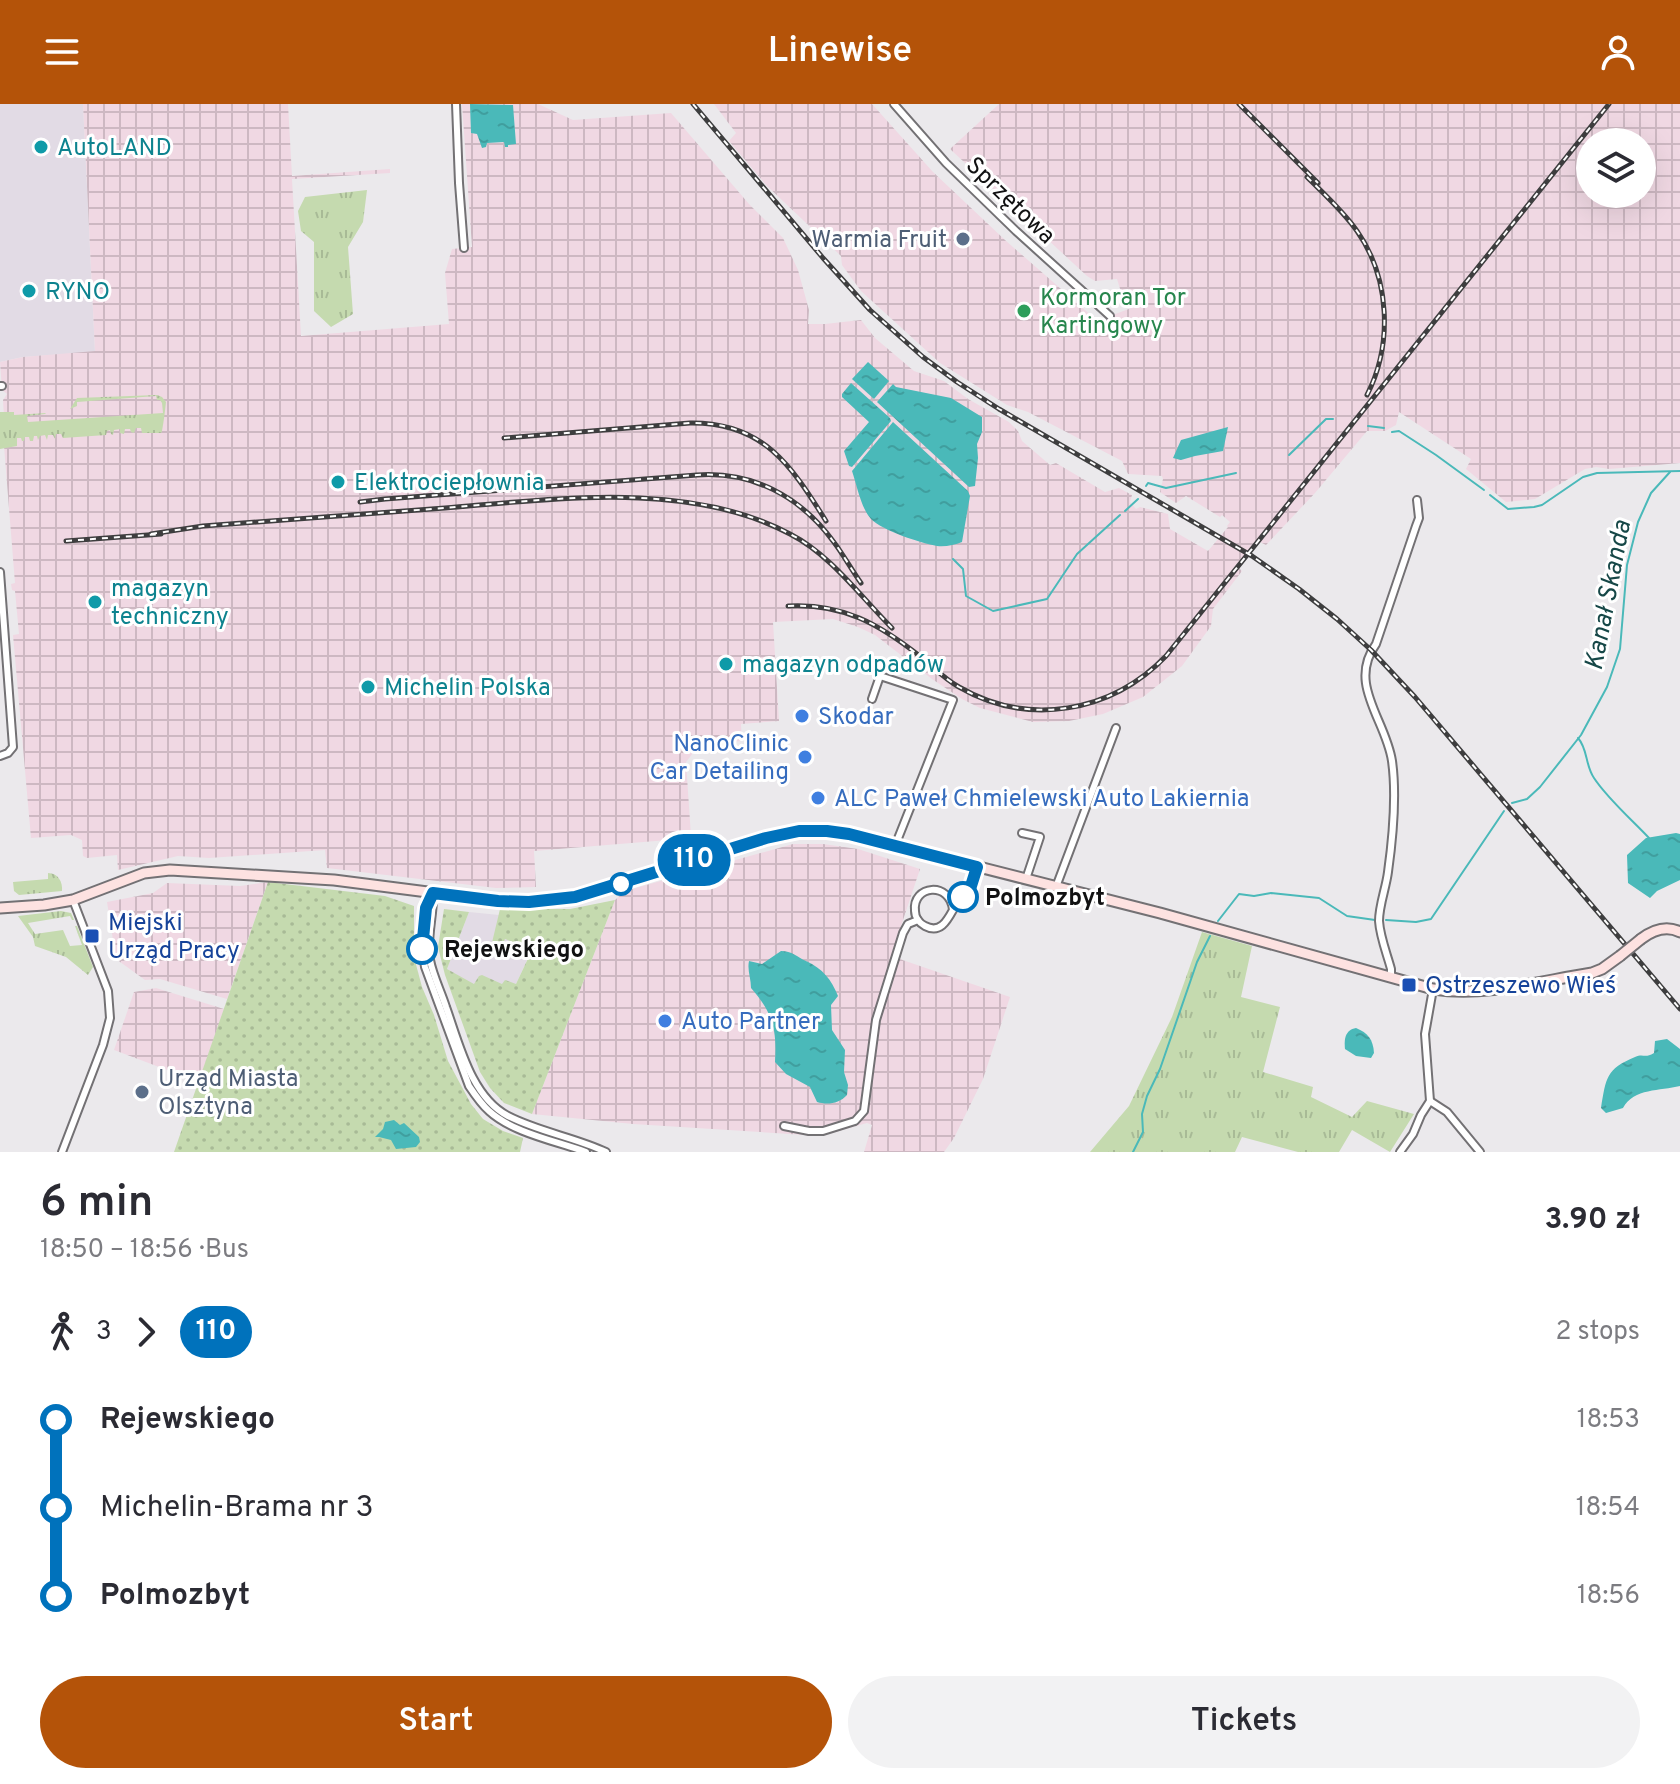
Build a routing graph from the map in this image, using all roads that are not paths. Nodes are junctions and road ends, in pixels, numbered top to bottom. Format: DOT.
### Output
graph roads {
  1 [pos="456,104"];
  2 [pos="894,104"];
  3 [pos="464,248"];
  4 [pos="1110,316"];
  5 [pos="1417,500"];
  6 [pos="0,572"];
  7 [pos="872,699"];
  8 [pos="1116,728"];
  9 [pos="0,756"];
  10 [pos="1022,833"];
  11 [pos="895,846"];
  12 [pos="977,867"];
  13 [pos="1026,879"];
  14 [pos="1056,887"];
  15 [pos="433,893"];
  16 [pos="963,897"];
  17 [pos="950,898"];
  18 [pos="73,900"];
  19 [pos="0,908"];
  20 [pos="953,910"];
  21 [pos="918,920"];
  22 [pos="1680,932"];
  23 [pos="1391,977"];
  24 [pos="1433,989"];
  25 [pos="1430,1101"];
  26 [pos="784,1126"];
  27 [pos="62,1152"];
  28 [pos="586,1152"];
  29 [pos="606,1152"];
  30 [pos="1400,1152"];
  31 [pos="1480,1152"];
  1 -- 3 [label="street"];
  2 -- 4 [label="street, Sprzętowa"];
  5 -- 23 [label="street"];
  6 -- 9 [label="street"];
  7 -- 11 [label="street"];
  8 -- 14 [label="street"];
  10 -- 13 [label="street"];
  11 -- 12 [label="street"];
  11 -- 15 [label="street"];
  12 -- 13 [label="street"];
  12 -- 16 [label="street"];
  13 -- 14 [label="street"];
  14 -- 23 [label="street"];
  15 -- 18 [label="street"];
  15 -- 28 [label="street"];
  15 -- 29 [label="street"];
  16 -- 17 [label="street"];
  16 -- 20 [label="street"];
  17 -- 20 [label="street"];
  17 -- 21 [label="street"];
  18 -- 19 [label="street"];
  18 -- 27 [label="street"];
  20 -- 21 [label="street"];
  21 -- 26 [label="street"];
  22 -- 24 [label="street, bridge"];
  23 -- 24 [label="street"];
  24 -- 25 [label="street"];
  25 -- 30 [label="street"];
  25 -- 31 [label="street"];
}
